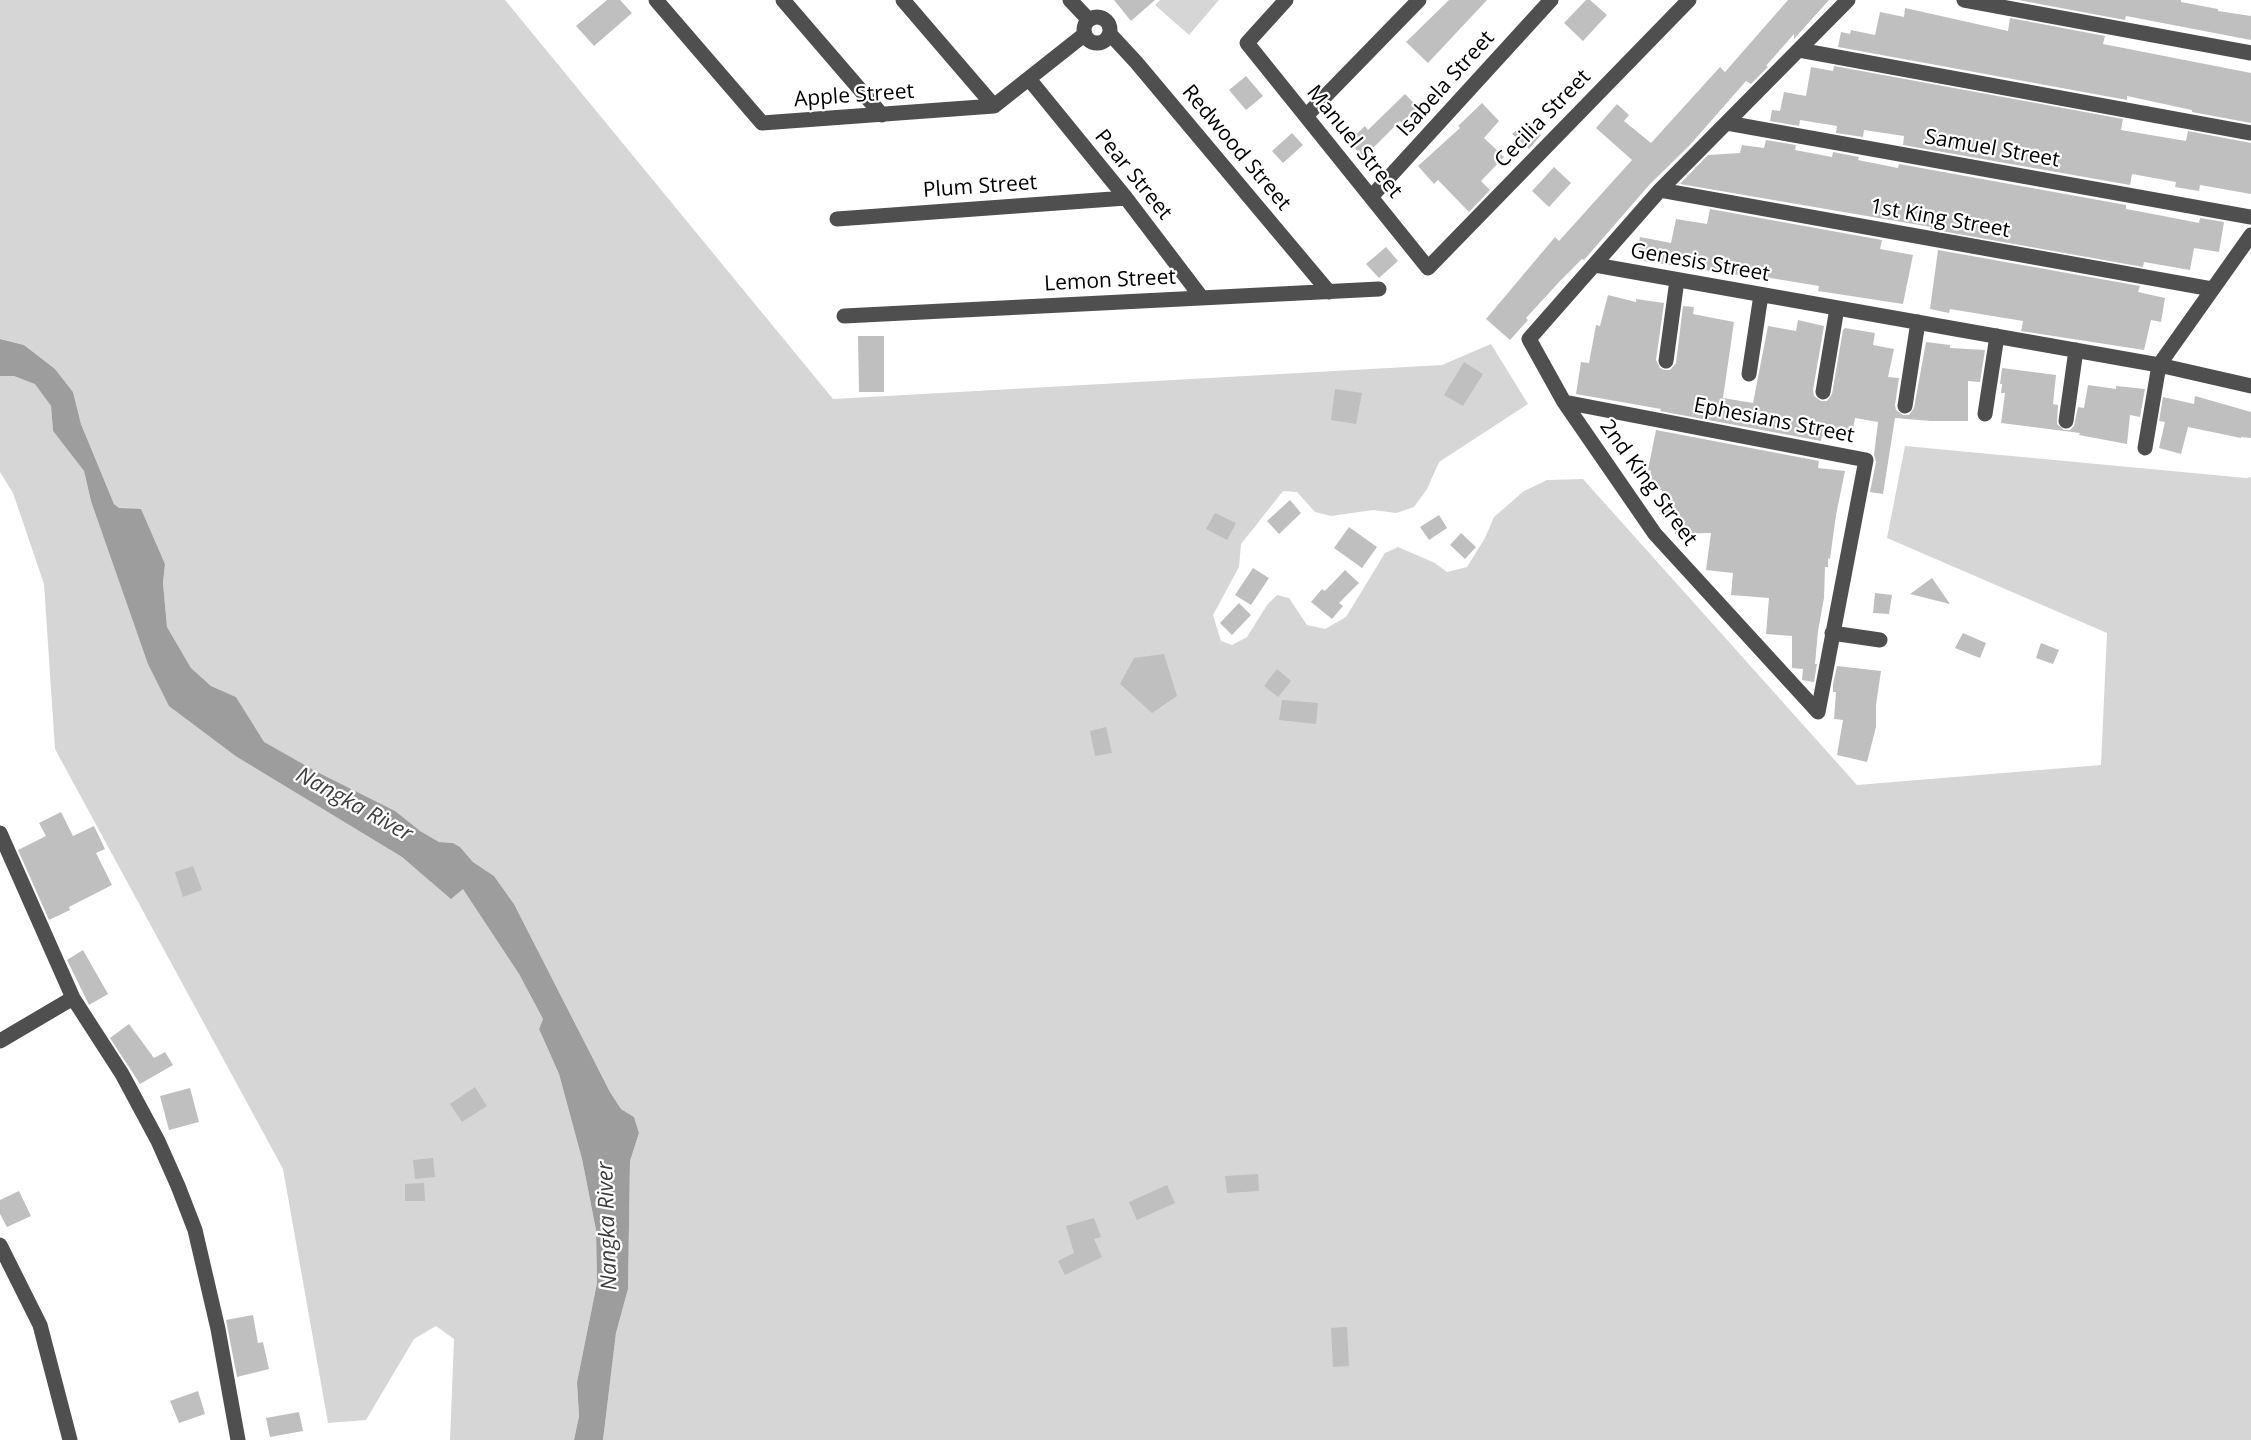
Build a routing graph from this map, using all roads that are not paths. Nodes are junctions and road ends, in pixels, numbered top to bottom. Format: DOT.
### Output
graph roads {
  1 [pos="656,0"];
  2 [pos="783,0"];
  3 [pos="903,0"];
  4 [pos="1070,0"];
  5 [pos="1286,0"];
  6 [pos="1419,0"];
  7 [pos="1551,0"];
  8 [pos="1689,0"];
  9 [pos="1848,0"];
  10 [pos="1964,0"];
  11 [pos="1087,27"];
  12 [pos="1799,50"];
  13 [pos="2251,53"];
  14 [pos="1029,80"];
  15 [pos="994,106"];
  16 [pos="882,115"];
  17 [pos="1306,116"];
  18 [pos="1726,123"];
  19 [pos="2251,133"];
  20 [pos="1660,190"];
  21 [pos="1372,196"];
  22 [pos="1126,198"];
  23 [pos="2251,217"];
  24 [pos="837,219"];
  25 [pos="2251,235"];
  26 [pos="1595,265"];
  27 [pos="1428,268"];
  28 [pos="1677,280"];
  29 [pos="1379,289"];
  30 [pos="2212,289"];
  31 [pos="1329,292"];
  32 [pos="1761,295"];
  33 [pos="1202,298"];
  34 [pos="1837,308"];
  35 [pos="844,316"];
  36 [pos="1918,322"];
  37 [pos="1996,336"];
  38 [pos="2076,350"];
  39 [pos="1666,361"];
  40 [pos="2159,365"];
  41 [pos="1749,374"];
  42 [pos="2251,386"];
  43 [pos="1823,392"];
  44 [pos="1564,402"];
  45 [pos="1905,406"];
  46 [pos="1985,414"];
  47 [pos="2066,421"];
  48 [pos="2145,448"];
  49 [pos="1832,633"];
  50 [pos="1880,640"];
  51 [pos="1818,712"];
  52 [pos="0,833"];
  53 [pos="73,999"];
  54 [pos="0,1041"];
  55 [pos="0,1245"];
  56 [pos="70,1440"];
  57 [pos="238,1440"];
  1 -- 16 [label="street, Apple Street"];
  2 -- 16 [label="street"];
  3 -- 15 [label="street"];
  4 -- 11 [label="street"];
  5 -- 17 [label="street, Manuel Street"];
  6 -- 17 [label="street"];
  7 -- 21 [label="street, Isabela Street"];
  8 -- 27 [label="street, Cecilia Street"];
  9 -- 12 [label="street, Genesis Street"];
  10 -- 13 [label="street"];
  11 -- 14 [label="street"];
  11 -- 31 [label="street, Redwood Street"];
  12 -- 18 [label="street, Genesis Street"];
  12 -- 19 [label="street"];
  14 -- 15 [label="street"];
  14 -- 22 [label="street, Pear Street"];
  15 -- 16 [label="street, Apple Street"];
  17 -- 21 [label="street, Manuel Street"];
  18 -- 20 [label="street, Genesis Street"];
  18 -- 23 [label="street, Samuel Street"];
  20 -- 26 [label="street, Genesis Street"];
  20 -- 30 [label="street, 1st King Street"];
  21 -- 27 [label="street, Manuel Street"];
  22 -- 24 [label="street, Plum Street"];
  22 -- 33 [label="street, Pear Street"];
  25 -- 30 [label="street"];
  26 -- 28 [label="street, Genesis Street"];
  26 -- 44 [label="street, 2nd King Street"];
  28 -- 32 [label="street, Genesis Street"];
  28 -- 39 [label="street"];
  29 -- 31 [label="street, Lemon Street"];
  30 -- 40 [label="street"];
  31 -- 33 [label="street, Lemon Street"];
  32 -- 34 [label="street, Genesis Street"];
  32 -- 41 [label="street"];
  33 -- 35 [label="street, Lemon Street"];
  34 -- 36 [label="street, Genesis Street"];
  34 -- 43 [label="street"];
  36 -- 37 [label="street, Genesis Street"];
  36 -- 45 [label="street"];
  37 -- 38 [label="street, Genesis Street"];
  37 -- 46 [label="street"];
  38 -- 40 [label="street, Genesis Street"];
  38 -- 47 [label="street"];
  40 -- 42 [label="street, Genesis Street"];
  40 -- 48 [label="street"];
  44 -- 49 [label="street, Ephesians Street"];
  44 -- 51 [label="street, 2nd King Street"];
  49 -- 50 [label="street"];
  49 -- 51 [label="street, Ephesians Street"];
  52 -- 53 [label="street"];
  53 -- 54 [label="street"];
  53 -- 57 [label="street"];
  55 -- 56 [label="street"];
}
